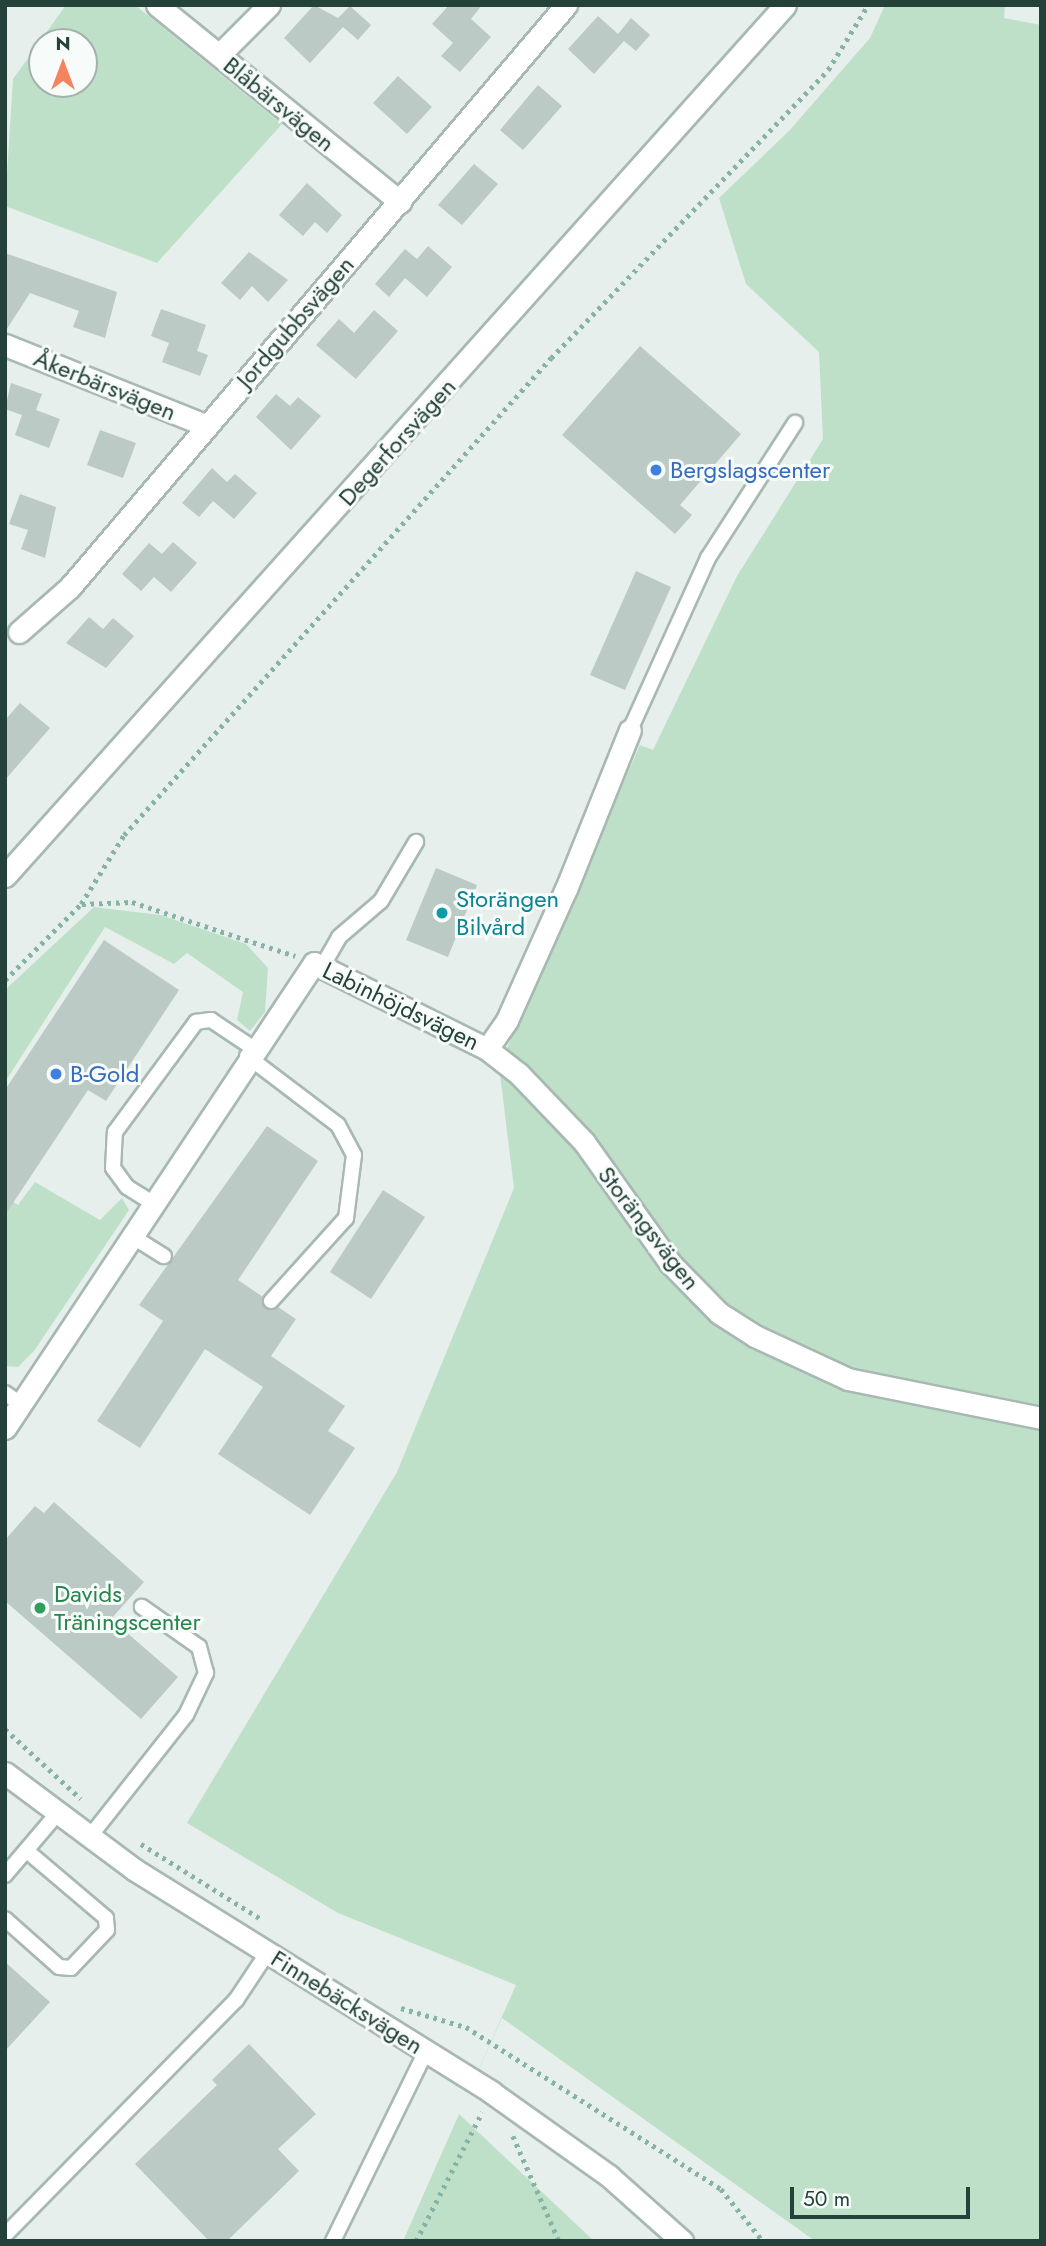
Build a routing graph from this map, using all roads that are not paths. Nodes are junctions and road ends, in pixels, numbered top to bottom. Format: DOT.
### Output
graph roads {
  1 [pos="157,5"];
  2 [pos="269,5"];
  3 [pos="566,5"];
  4 [pos="785,5"];
  5 [pos="219,55"];
  6 [pos="400,202"];
  7 [pos="5,345"];
  8 [pos="795,423"];
  9 [pos="205,425"];
  10 [pos="19,632"];
  11 [pos="630,730"];
  12 [pos="416,842"];
  13 [pos="5,876"];
  14 [pos="318,965"];
  15 [pos="487,1049"];
  16 [pos="250,1052"];
  17 [pos="151,1202"];
  18 [pos="130,1235"];
  19 [pos="164,1256"];
  20 [pos="271,1301"];
  21 [pos="13,1398"];
  22 [pos="1041,1418"];
  23 [pos="5,1428"];
  24 [pos="142,1607"];
  25 [pos="5,1773"];
  26 [pos="56,1815"];
  27 [pos="88,1839"];
  28 [pos="27,1851"];
  29 [pos="5,1875"];
  30 [pos="5,1919"];
  31 [pos="268,1952"];
  32 [pos="426,2051"];
  33 [pos="5,2235"];
  34 [pos="333,2241"];
  35 [pos="682,2241"];
  1 -- 5 [label="street, Blåbärsvägen"];
  2 -- 5 [label="street"];
  3 -- 6 [label="street, Jordgubbsvägen"];
  4 -- 13 [label="street, Degerforsvägen"];
  5 -- 6 [label="street, Blåbärsvägen"];
  6 -- 9 [label="street, Jordgubbsvägen"];
  7 -- 9 [label="street, Åkerbärsvägen"];
  8 -- 11 [label="lane"];
  9 -- 10 [label="street, Jordgubbsvägen"];
  11 -- 15 [label="street, Labinhöjdsvägen"];
  12 -- 14 [label="lane"];
  14 -- 15 [label="street, Labinhöjdsvägen"];
  14 -- 16 [label="street, Labinhöjdsvägen"];
  15 -- 22 [label="street, Storängsvägen"];
  16 -- 17 [label="street, Labinhöjdsvägen"];
  16 -- 17 [label="lane"];
  16 -- 20 [label="lane"];
  17 -- 18 [label="street, Labinhöjdsvägen"];
  18 -- 19 [label="lane"];
  18 -- 21 [label="street, Labinhöjdsvägen"];
  21 -- 23 [label="street, Labinhöjdsvägen"];
  24 -- 27 [label="lane"];
  25 -- 26 [label="street, Finnebäcksvägen"];
  26 -- 27 [label="street, Finnebäcksvägen"];
  26 -- 28 [label="lane"];
  27 -- 31 [label="street, Finnebäcksvägen"];
  28 -- 29 [label="lane"];
  28 -- 30 [label="lane"];
  31 -- 32 [label="street, Finnebäcksvägen"];
  31 -- 33 [label="lane"];
  32 -- 34 [label="lane"];
  32 -- 35 [label="street, Finnebäcksvägen"];
}
